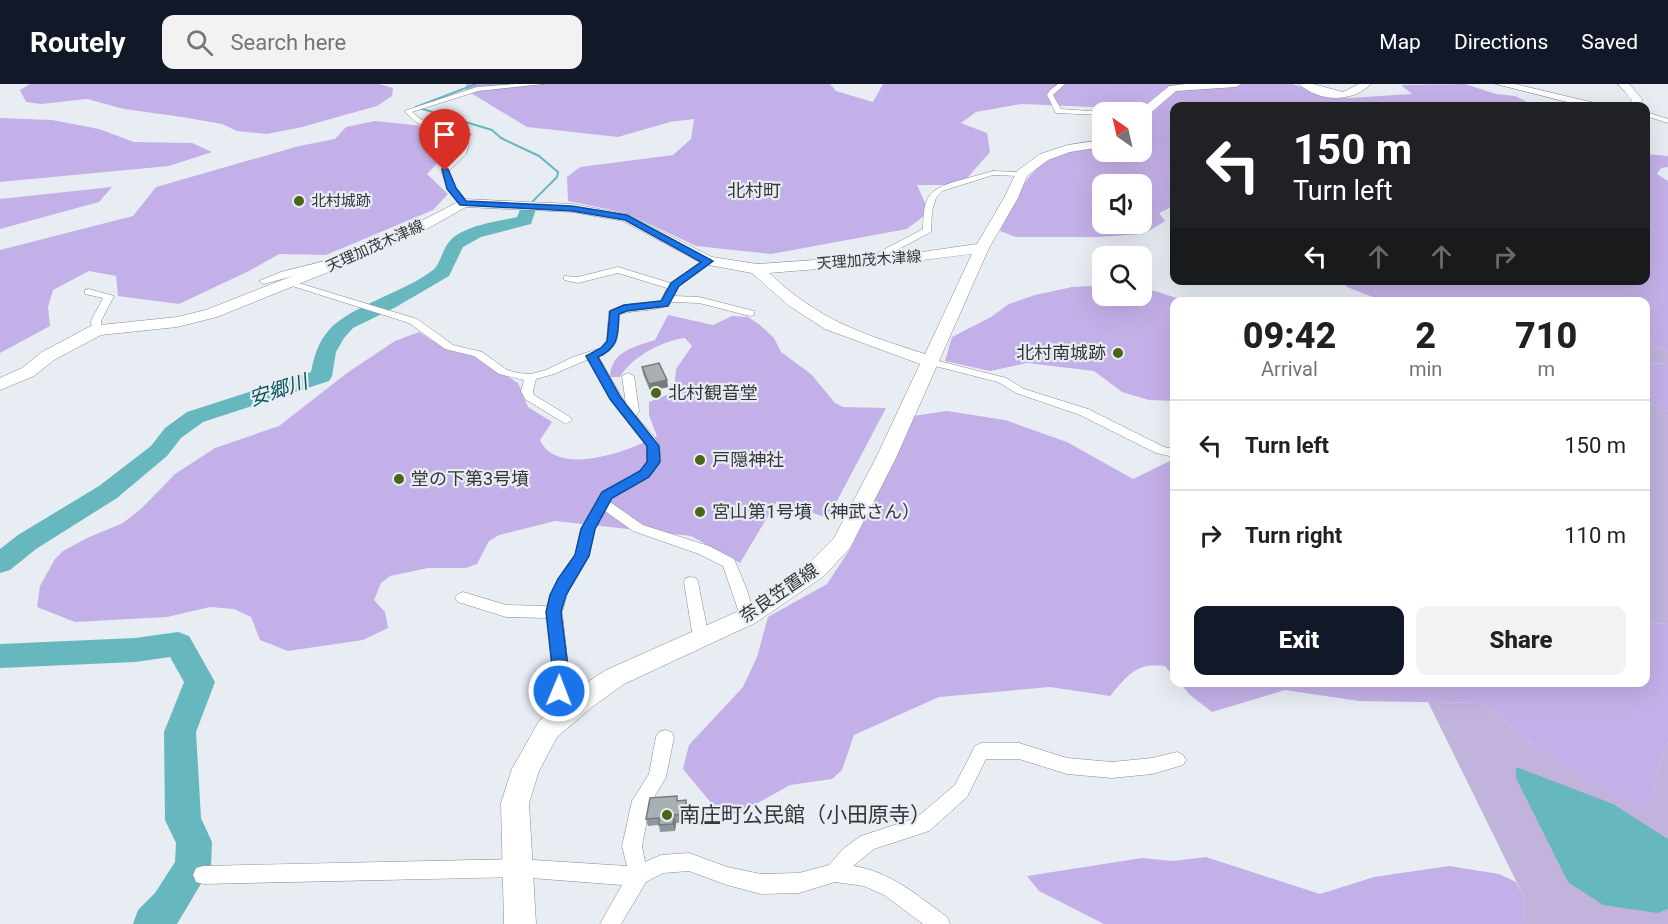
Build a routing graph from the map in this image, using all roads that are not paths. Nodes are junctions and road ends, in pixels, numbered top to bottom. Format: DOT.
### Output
graph roads {
  1 [pos="541,84"];
  2 [pos="1062,84"];
  3 [pos="1236,84"];
  4 [pos="1304,84"];
  5 [pos="1366,84"];
  6 [pos="1500,84"];
  7 [pos="1623,84"];
  8 [pos="1578,102"];
  9 [pos="1637,102"];
  10 [pos="1152,106"];
  11 [pos="1092,113"];
  12 [pos="1650,115"];
  13 [pos="1668,121"];
  14 [pos="1092,145"];
  15 [pos="1021,174"];
  16 [pos="464,203"];
  17 [pos="982,248"];
  18 [pos="348,259"];
  19 [pos="871,260"];
  20 [pos="708,261"];
  21 [pos="757,269"];
  22 [pos="567,278"];
  23 [pos="264,281"];
  24 [pos="291,284"];
  25 [pos="673,286"];
  26 [pos="89,292"];
  27 [pos="668,299"];
  28 [pos="750,313"];
  29 [pos="97,330"];
  30 [pos="592,356"];
  31 [pos="931,362"];
  32 [pos="628,376"];
  33 [pos="531,377"];
  34 [pos="0,385"];
  35 [pos="630,416"];
  36 [pos="566,420"];
  37 [pos="1170,452"];
  38 [pos="602,503"];
  39 [pos="692,582"];
  40 [pos="463,598"];
  41 [pos="554,612"];
  42 [pos="747,617"];
  43 [pos="701,638"];
  44 [pos="555,723"];
  45 [pos="665,737"];
  46 [pos="1177,760"];
  47 [pos="518,868"];
  48 [pos="835,873"];
  49 [pos="203,875"];
  50 [pos="639,875"];
  51 [pos="520,924"];
  52 [pos="610,924"];
  53 [pos="940,924"];
  1 -- 16 [label="street"];
  2 -- 11 [label="street"];
  3 -- 10 [label="main road"];
  4 -- 5 [label="main road"];
  6 -- 8 [label="main road"];
  7 -- 9 [label="main road"];
  12 -- 13 [label="street"];
  14 -- 15 [label="main road"];
  15 -- 17 [label="main road, 奈良笠置線"];
  15 -- 19 [label="street"];
  16 -- 18 [label="main road, 天理加茂木津線"];
  16 -- 20 [label="main road, 天理加茂木津線"];
  17 -- 19 [label="main road, 天理加茂木津線"];
  17 -- 31 [label="main road, 奈良笠置線"];
  18 -- 23 [label="street"];
  18 -- 24 [label="main road, 天理加茂木津線"];
  19 -- 21 [label="main road, 天理加茂木津線"];
  20 -- 21 [label="main road, 天理加茂木津線"];
  20 -- 25 [label="street"];
  21 -- 31 [label="main road"];
  22 -- 25 [label="street"];
  24 -- 29 [label="main road, 天理加茂木津線"];
  24 -- 33 [label="street"];
  25 -- 27 [label="street"];
  26 -- 29 [label="street"];
  27 -- 28 [label="street"];
  27 -- 30 [label="street"];
  29 -- 34 [label="main road, 天理加茂木津線"];
  30 -- 33 [label="street"];
  30 -- 35 [label="street"];
  31 -- 37 [label="street"];
  31 -- 42 [label="main road, 奈良笠置線"];
  32 -- 35 [label="street"];
  33 -- 36 [label="street"];
  35 -- 38 [label="street"];
  38 -- 41 [label="street"];
  38 -- 42 [label="street"];
  39 -- 43 [label="street"];
  40 -- 41 [label="street"];
  41 -- 44 [label="street"];
  42 -- 43 [label="main road, 奈良笠置線"];
  43 -- 44 [label="main road, 奈良笠置線"];
  44 -- 47 [label="main road, 奈良笠置線"];
  45 -- 50 [label="street"];
  46 -- 48 [label="street"];
  47 -- 49 [label="street"];
  47 -- 50 [label="street"];
  47 -- 51 [label="main road, 奈良笠置線"];
  48 -- 50 [label="street"];
  48 -- 53 [label="street"];
  50 -- 52 [label="street"];
}
